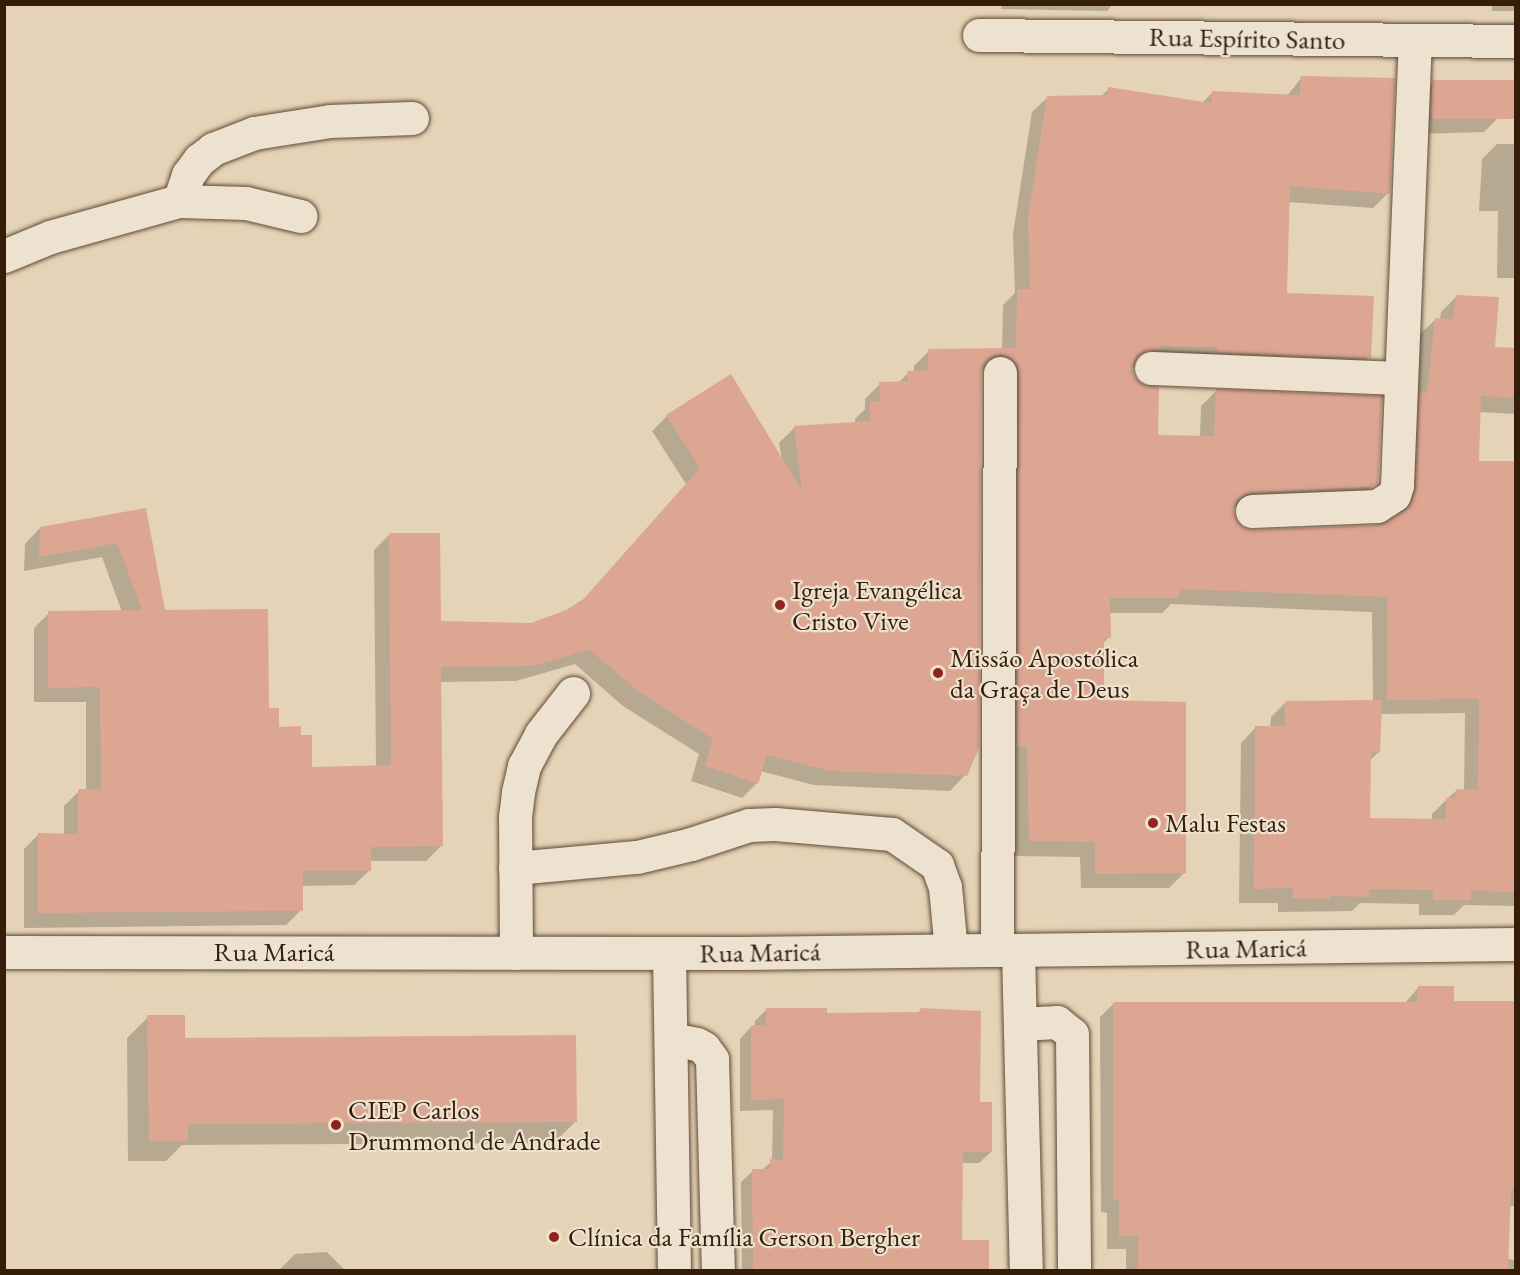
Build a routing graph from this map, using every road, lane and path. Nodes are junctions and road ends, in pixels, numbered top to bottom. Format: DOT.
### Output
graph roads {
  1 [pos="979,35"];
  2 [pos="1415,40"];
  3 [pos="1515,42"];
  4 [pos="412,118"];
  5 [pos="179,201"];
  6 [pos="300,216"];
  7 [pos="4,256"];
  8 [pos="1151,368"];
  9 [pos="1000,374"];
  10 [pos="1401,378"];
  11 [pos="1252,511"];
  12 [pos="573,693"];
  13 [pos="516,868"];
  14 [pos="1515,944"];
  15 [pos="951,950"];
  16 [pos="1008,950"];
  17 [pos="4,952"];
  18 [pos="516,952"];
  19 [pos="669,953"];
  20 [pos="1020,1024"];
  21 [pos="671,1039"];
  22 [pos="674,1270"];
  23 [pos="718,1270"];
  24 [pos="1026,1270"];
  25 [pos="1074,1270"];
  1 -- 2 [label="street, Rua Espírito Santo"];
  2 -- 3 [label="street, Rua Espírito Santo"];
  2 -- 10 [label="street"];
  4 -- 5 [label="street"];
  5 -- 6 [label="street"];
  5 -- 7 [label="street"];
  8 -- 10 [label="street"];
  9 -- 16 [label="street"];
  10 -- 11 [label="street"];
  12 -- 13 [label="street"];
  13 -- 15 [label="street"];
  13 -- 18 [label="street"];
  14 -- 16 [label="street, Rua Maricá"];
  15 -- 16 [label="street, Rua Maricá"];
  15 -- 19 [label="street, Rua Maricá"];
  16 -- 20 [label="street"];
  17 -- 18 [label="street, Rua Maricá"];
  18 -- 19 [label="street, Rua Maricá"];
  19 -- 21 [label="street"];
  20 -- 24 [label="street"];
  20 -- 25 [label="street"];
  21 -- 22 [label="street"];
  21 -- 23 [label="street"];
}
